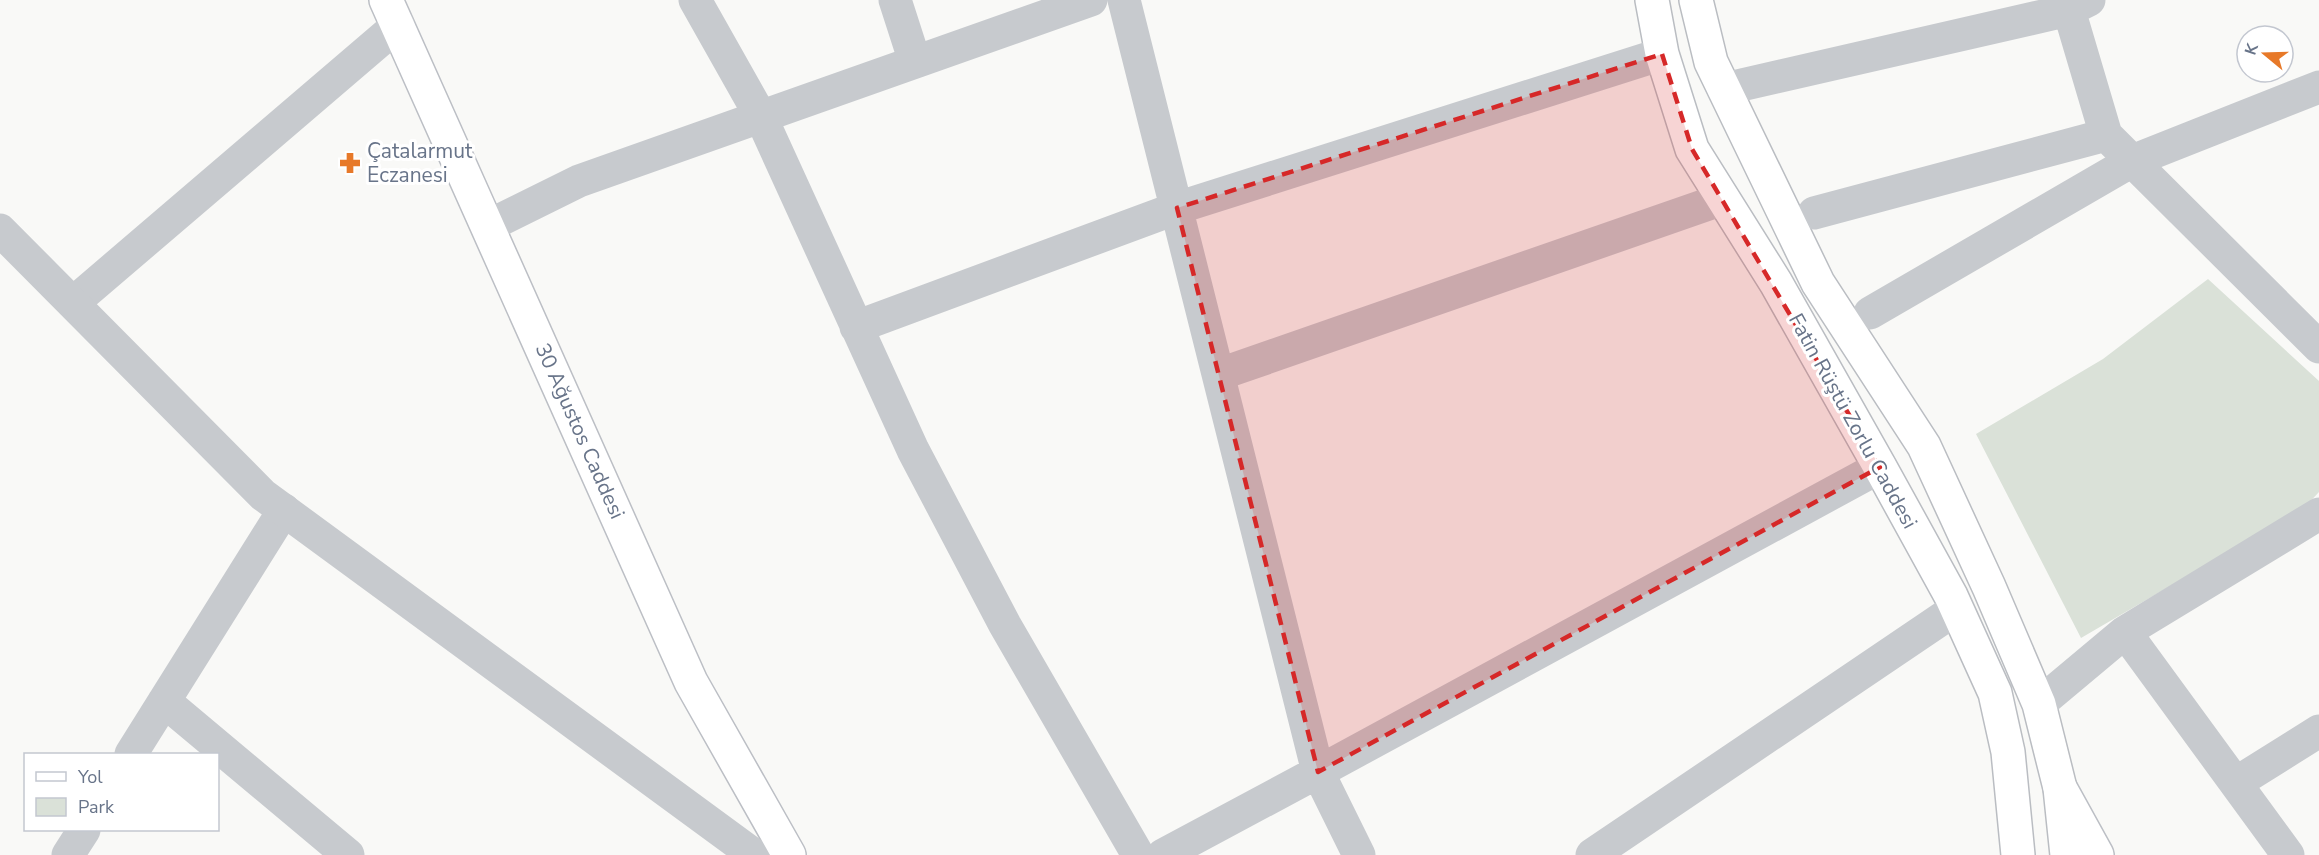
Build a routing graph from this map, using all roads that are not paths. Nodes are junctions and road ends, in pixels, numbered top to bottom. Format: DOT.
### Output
graph roads {
  1 [pos="695,0"];
  2 [pos="895,0"];
  3 [pos="1092,0"];
  4 [pos="1124,0"];
  5 [pos="1652,0"];
  6 [pos="1696,0"];
  7 [pos="2074,3"];
  8 [pos="392,13"];
  9 [pos="1662,54"];
  10 [pos="915,62"];
  11 [pos="2319,87"];
  12 [pos="1724,89"];
  13 [pos="761,117"];
  14 [pos="2106,135"];
  15 [pos="2132,161"];
  16 [pos="1722,199"];
  17 [pos="1177,208"];
  18 [pos="1814,213"];
  19 [pos="488,226"];
  20 [pos="0,230"];
  21 [pos="73,303"];
  22 [pos="1870,313"];
  23 [pos="856,327"];
  24 [pos="2319,347"];
  25 [pos="1220,375"];
  26 [pos="1880,467"];
  27 [pos="284,510"];
  28 [pos="2315,524"];
  29 [pos="1956,609"];
  30 [pos="2126,632"];
  31 [pos="164,701"];
  32 [pos="2039,704"];
  33 [pos="2319,731"];
  34 [pos="132,753"];
  35 [pos="1318,772"];
  36 [pos="2236,783"];
  37 [pos="2060,788"];
  38 [pos="83,831"];
  39 [pos="68,855"];
  40 [pos="348,855"];
  41 [pos="754,855"];
  42 [pos="789,855"];
  43 [pos="1138,855"];
  44 [pos="1163,855"];
  45 [pos="1359,855"];
  46 [pos="1592,855"];
  47 [pos="2018,855"];
  48 [pos="2067,855"];
  49 [pos="2097,855"];
  50 [pos="2288,855"];
  1 -- 13 [label="street"];
  2 -- 10 [label="street"];
  3 -- 10 [label="street"];
  4 -- 17 [label="street"];
  5 -- 9 [label="main road, Fatin Rüştü Zorlu Caddesi"];
  6 -- 12 [label="main road, Fatin Rüştü Zorlu Caddesi"];
  7 -- 12 [label="street"];
  7 -- 14 [label="street"];
  8 -- 19 [label="main road, 30 Ağustos Caddesi"];
  8 -- 21 [label="street"];
  9 -- 16 [label="main road, Fatin Rüştü Zorlu Caddesi"];
  9 -- 17 [label="street"];
  10 -- 13 [label="street"];
  11 -- 15 [label="street"];
  12 -- 32 [label="main road, Fatin Rüştü Zorlu Caddesi"];
  13 -- 19 [label="street"];
  13 -- 23 [label="street"];
  14 -- 15 [label="street"];
  14 -- 18 [label="street"];
  15 -- 22 [label="street"];
  15 -- 24 [label="street"];
  16 -- 25 [label="street"];
  16 -- 26 [label="main road, Fatin Rüştü Zorlu Caddesi"];
  17 -- 23 [label="street"];
  17 -- 25 [label="street"];
  19 -- 42 [label="main road, 30 Ağustos Caddesi"];
  20 -- 21 [label="street"];
  21 -- 27 [label="street"];
  23 -- 43 [label="street"];
  25 -- 35 [label="street"];
  26 -- 29 [label="main road, Fatin Rüştü Zorlu Caddesi"];
  26 -- 35 [label="street"];
  27 -- 31 [label="street"];
  27 -- 41 [label="street"];
  28 -- 30 [label="street"];
  29 -- 46 [label="street"];
  29 -- 47 [label="main road, Fatin Rüştü Zorlu Caddesi"];
  30 -- 32 [label="street"];
  30 -- 36 [label="street"];
  31 -- 34 [label="street"];
  31 -- 40 [label="street"];
  32 -- 37 [label="main road, Fatin Rüştü Zorlu Caddesi"];
  33 -- 36 [label="street"];
  35 -- 44 [label="street"];
  35 -- 45 [label="street"];
  36 -- 50 [label="street"];
  37 -- 48 [label="main road, Fatin Rüştü Zorlu Caddesi"];
  37 -- 49 [label="main road"];
  38 -- 39 [label="street"];
}
